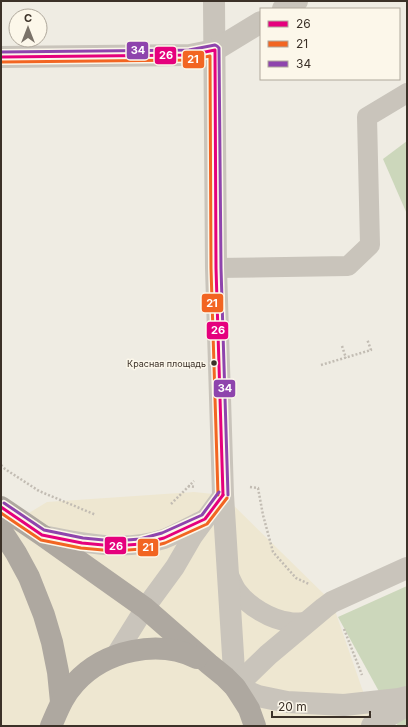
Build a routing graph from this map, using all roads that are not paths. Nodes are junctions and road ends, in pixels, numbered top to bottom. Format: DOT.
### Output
graph roads {
  1 [pos="214,1"];
  2 [pos="297,1"];
  3 [pos="285,8"];
  4 [pos="260,23"];
  5 [pos="215,50"];
  6 [pos="1,57"];
  7 [pos="407,93"];
  8 [pos="216,268"];
  9 [pos="223,495"];
  10 [pos="1,507"];
  11 [pos="205,519"];
  12 [pos="1,530"];
  13 [pos="42,535"];
  14 [pos="407,568"];
  15 [pos="227,571"];
  16 [pos="145,608"];
  17 [pos="308,622"];
  18 [pos="115,656"];
  19 [pos="209,664"];
  20 [pos="235,687"];
  21 [pos="407,697"];
  22 [pos="407,705"];
  23 [pos="53,718"];
  24 [pos="252,718"];
  25 [pos="264,726"];
  26 [pos="372,726"];
  1 -- 5 [label="street"];
  2 -- 3 [label="street"];
  4 -- 5 [label="street"];
  5 -- 6 [label="street"];
  5 -- 8 [label="street"];
  7 -- 8 [label="lane"];
  8 -- 9 [label="street"];
  9 -- 11 [label="lane"];
  9 -- 15 [label="street"];
  10 -- 13 [label="main road"];
  11 -- 13 [label="lane"];
  11 -- 16 [label="lane"];
  12 -- 23 [label="main road"];
  13 -- 16 [label="main road"];
  14 -- 17 [label="street"];
  15 -- 17 [label="lane"];
  15 -- 20 [label="street"];
  16 -- 18 [label="lane"];
  16 -- 19 [label="main road"];
  17 -- 20 [label="street"];
  18 -- 19 [label="main road"];
  18 -- 23 [label="main road"];
  19 -- 20 [label="main road"];
  20 -- 21 [label="street"];
  20 -- 24 [label="main road"];
  22 -- 26 [label="street"];
  24 -- 25 [label="main road"];
}
